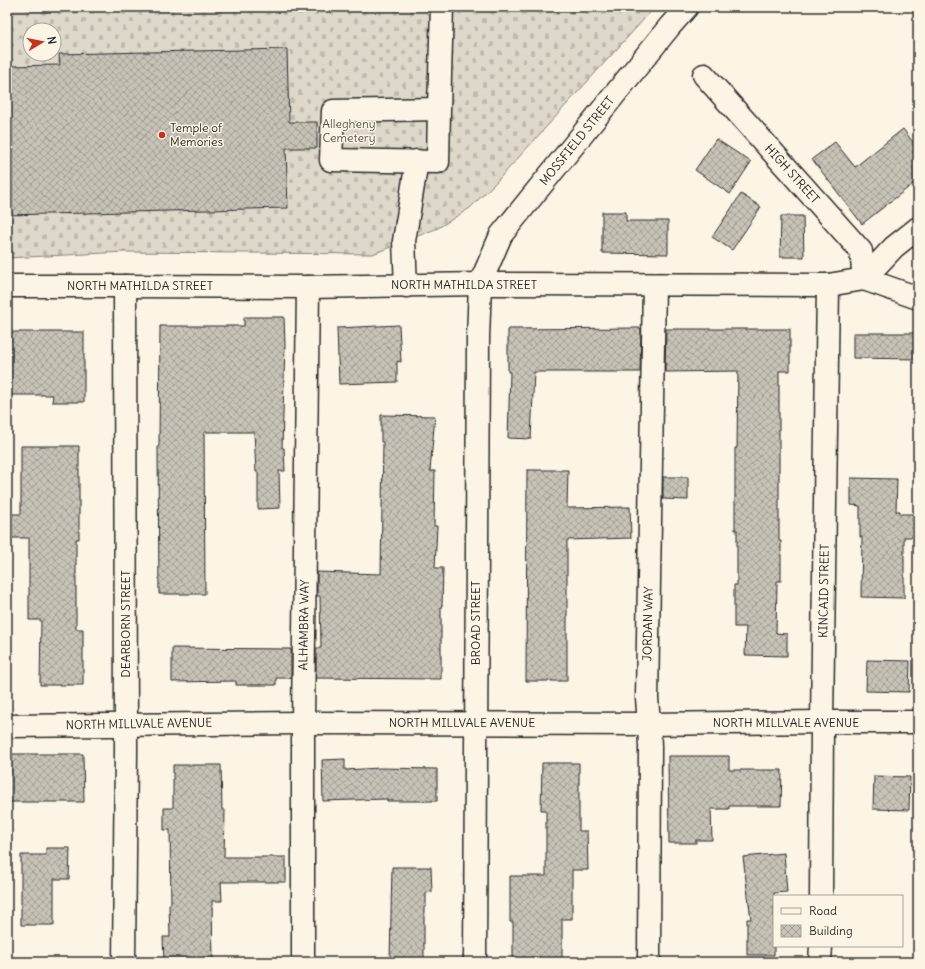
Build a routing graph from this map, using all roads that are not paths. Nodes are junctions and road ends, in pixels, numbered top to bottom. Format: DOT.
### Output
graph roads {
  1 [pos="442,7"];
  2 [pos="687,7"];
  3 [pos="704,75"];
  4 [pos="439,109"];
  5 [pos="418,161"];
  6 [pos="918,228"];
  7 [pos="864,279"];
  8 [pos="480,284"];
  9 [pos="654,285"];
  10 [pos="828,285"];
  11 [pos="7,286"];
  12 [pos="125,286"];
  13 [pos="406,286"];
  14 [pos="308,287"];
  15 [pos="918,298"];
  16 [pos="822,722"];
  17 [pos="918,722"];
  18 [pos="303,723"];
  19 [pos="476,723"];
  20 [pos="126,724"];
  21 [pos="649,724"];
  22 [pos="7,726"];
  23 [pos="821,895"];
  24 [pos="821,947"];
  25 [pos="124,962"];
  26 [pos="303,962"];
  27 [pos="475,962"];
  28 [pos="649,962"];
  29 [pos="820,962"];
  1 -- 4 [label="street"];
  2 -- 8 [label="street, MOSSFIELD STREET"];
  3 -- 7 [label="street, HIGH STREET"];
  4 -- 5 [label="street"];
  4 -- 5 [label="street"];
  5 -- 13 [label="street"];
  6 -- 7 [label="street"];
  7 -- 10 [label="street, NORTH MATHILDA STREET"];
  7 -- 15 [label="street, NORTH MATHILDA STREET"];
  8 -- 9 [label="street, NORTH MATHILDA STREET"];
  8 -- 13 [label="street, NORTH MATHILDA STREET"];
  8 -- 19 [label="street, BROAD STREET"];
  9 -- 10 [label="street, NORTH MATHILDA STREET"];
  9 -- 21 [label="street, JORDAN WAY"];
  10 -- 16 [label="street, KINCAID STREET"];
  11 -- 12 [label="street, NORTH MATHILDA STREET"];
  12 -- 14 [label="street, NORTH MATHILDA STREET"];
  12 -- 20 [label="street, DEARBORN STREET"];
  13 -- 14 [label="street, NORTH MATHILDA STREET"];
  14 -- 18 [label="street, ALHAMBRA WAY"];
  16 -- 17 [label="street, NORTH MILLVALE AVENUE"];
  16 -- 21 [label="street, NORTH MILLVALE AVENUE"];
  16 -- 23 [label="street, KINCAID STREET"];
  18 -- 19 [label="street, NORTH MILLVALE AVENUE"];
  18 -- 20 [label="street, NORTH MILLVALE AVENUE"];
  18 -- 26 [label="street, ALHAMBRA WAY"];
  19 -- 21 [label="street, NORTH MILLVALE AVENUE"];
  19 -- 27 [label="street, BROAD STREET"];
  20 -- 22 [label="street, NORTH MILLVALE AVENUE"];
  20 -- 25 [label="street, DEARBORN STREET"];
  21 -- 28 [label="street, JORDAN WAY"];
  24 -- 29 [label="street"];
}
